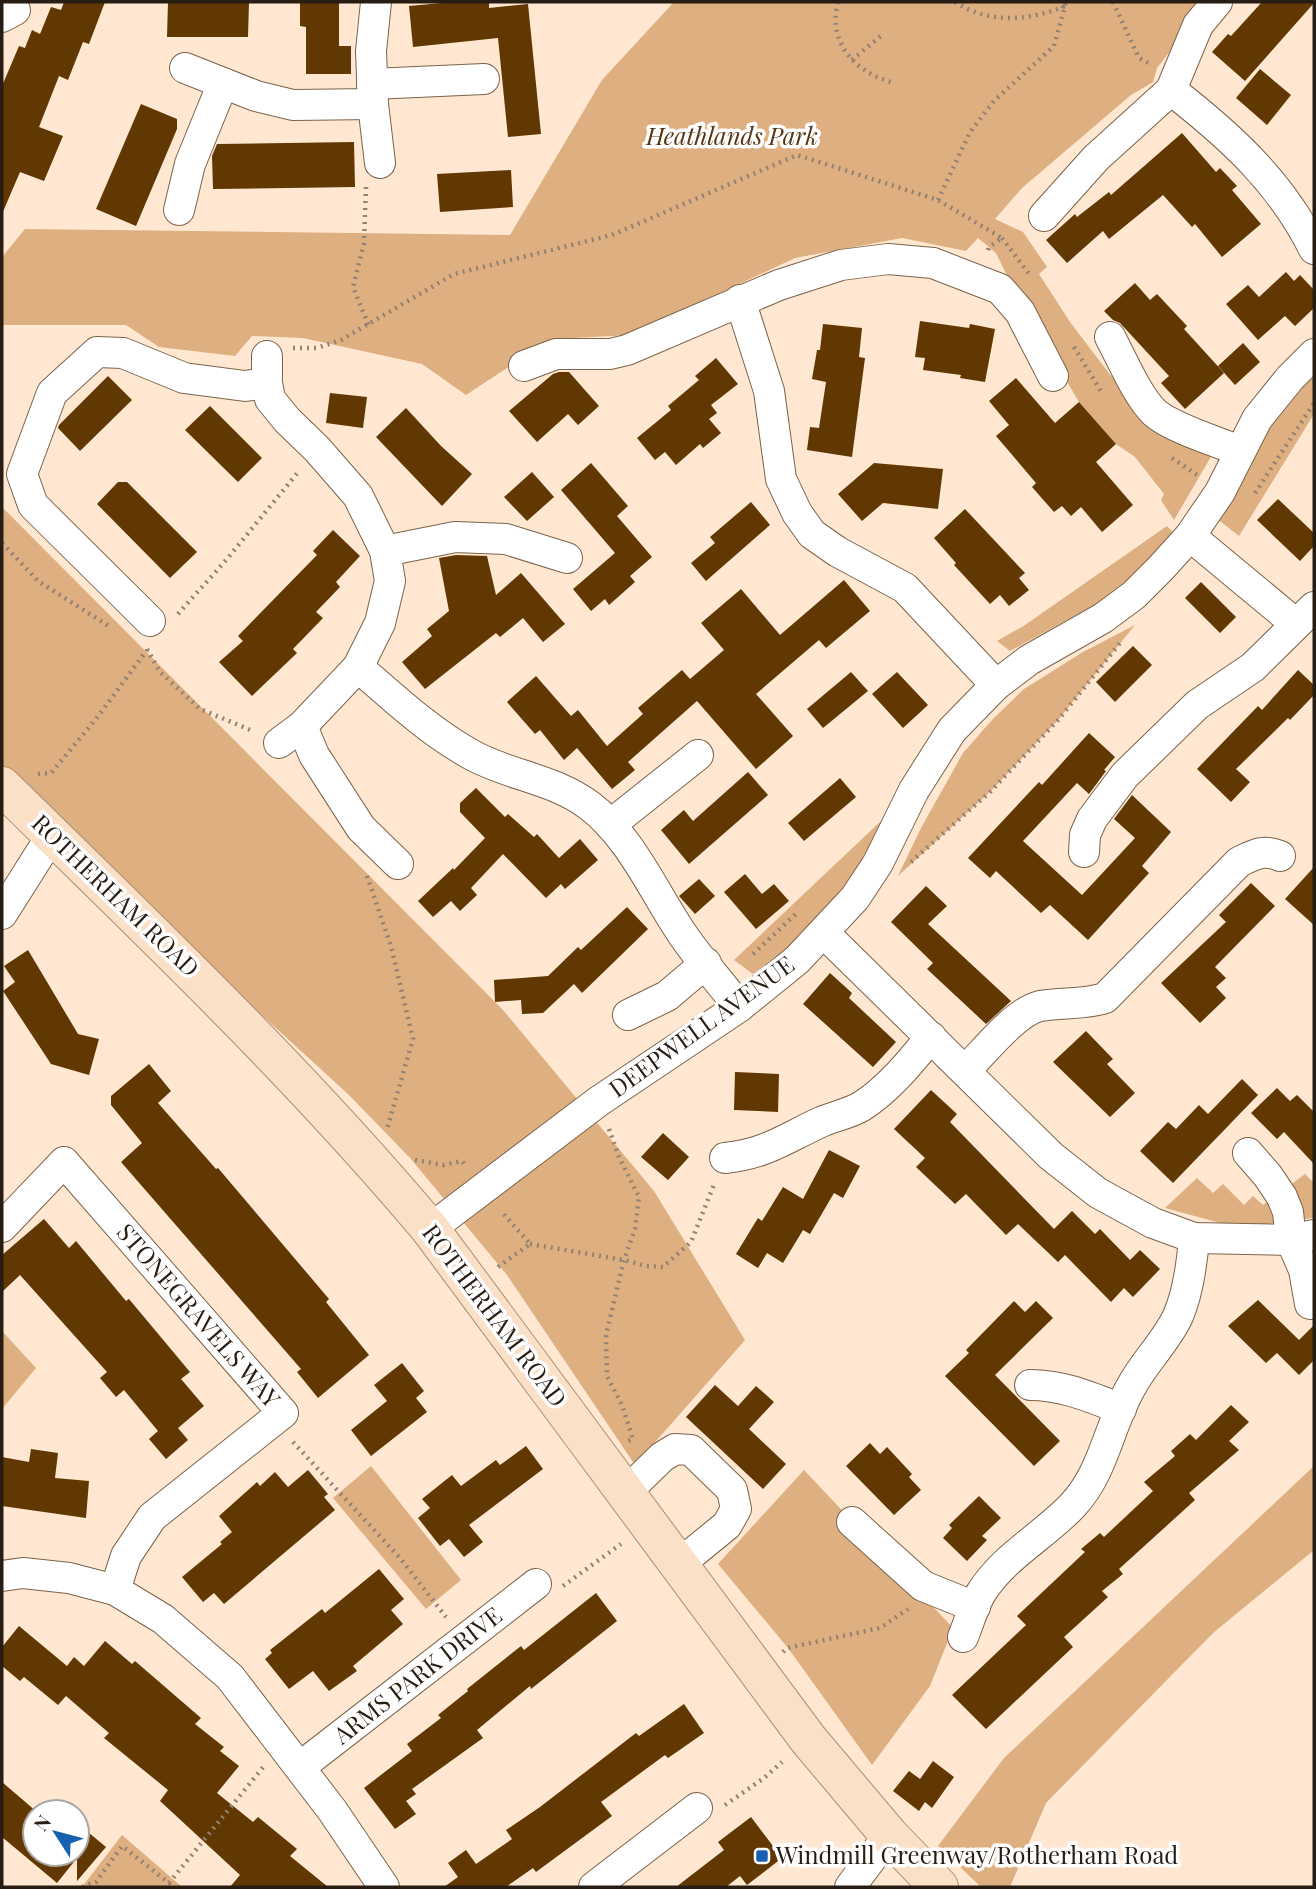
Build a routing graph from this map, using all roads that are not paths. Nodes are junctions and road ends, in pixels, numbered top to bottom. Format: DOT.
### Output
graph roads {
  1 [pos="376,2"];
  2 [pos="1217,2"];
  3 [pos="185,68"];
  4 [pos="484,79"];
  5 [pos="223,83"];
  6 [pos="1171,90"];
  7 [pos="373,94"];
  8 [pos="380,163"];
  9 [pos="179,210"];
  10 [pos="1044,216"];
  11 [pos="1311,232"];
  12 [pos="740,300"];
  13 [pos="1110,337"];
  14 [pos="1314,354"];
  15 [pos="523,366"];
  16 [pos="1053,376"];
  17 [pos="1240,451"];
  18 [pos="1190,536"];
  19 [pos="385,551"];
  20 [pos="567,558"];
  21 [pos="1305,615"];
  22 [pos="150,621"];
  23 [pos="358,667"];
  24 [pos="996,685"];
  25 [pos="698,755"];
  26 [pos="2,786"];
  27 [pos="610,825"];
  28 [pos="52,835"];
  29 [pos="1084,852"];
  30 [pos="1280,856"];
  31 [pos="398,864"];
  32 [pos="2,914"];
  33 [pos="824,933"];
  34 [pos="706,963"];
  35 [pos="738,1007"];
  36 [pos="628,1015"];
  37 [pos="931,1037"];
  38 [pos="965,1070"];
  39 [pos="1248,1153"];
  40 [pos="725,1158"];
  41 [pos="2,1227"];
  42 [pos="430,1230"];
  43 [pos="1303,1237"];
  44 [pos="1194,1238"];
  45 [pos="1310,1304"];
  46 [pos="1030,1385"];
  47 [pos="1121,1409"];
  48 [pos="625,1493"];
  49 [pos="852,1522"];
  50 [pos="678,1565"];
  51 [pos="2,1576"];
  52 [pos="536,1584"];
  53 [pos="116,1590"];
  54 [pos="975,1607"];
  55 [pos="963,1637"];
  56 [pos="300,1767"];
  57 [pos="697,1808"];
  58 [pos="889,1835"];
  59 [pos="384,1887"];
  60 [pos="594,1887"];
  61 [pos="850,1887"];
  62 [pos="939,1887"];
  1 -- 7 [label="street"];
  2 -- 6 [label="street"];
  3 -- 5 [label="street"];
  4 -- 7 [label="street"];
  5 -- 7 [label="street"];
  5 -- 9 [label="street"];
  6 -- 10 [label="street"];
  6 -- 11 [label="street"];
  7 -- 8 [label="street"];
  12 -- 15 [label="street"];
  12 -- 16 [label="street"];
  12 -- 24 [label="street"];
  13 -- 17 [label="street"];
  14 -- 17 [label="street, DEEPWELL AVENUE"];
  17 -- 18 [label="street, DEEPWELL AVENUE"];
  18 -- 21 [label="street"];
  18 -- 24 [label="street, DEEPWELL AVENUE"];
  19 -- 20 [label="street"];
  19 -- 22 [label="street"];
  19 -- 23 [label="street"];
  21 -- 29 [label="street"];
  23 -- 27 [label="street"];
  23 -- 31 [label="street"];
  24 -- 33 [label="street, DEEPWELL AVENUE"];
  25 -- 27 [label="street"];
  26 -- 28 [label="main road, ROTHERHAM ROAD"];
  27 -- 34 [label="street"];
  28 -- 32 [label="street"];
  28 -- 42 [label="main road, ROTHERHAM ROAD"];
  30 -- 38 [label="street"];
  33 -- 35 [label="street, DEEPWELL AVENUE"];
  33 -- 37 [label="street"];
  34 -- 35 [label="street"];
  34 -- 36 [label="street"];
  35 -- 42 [label="street, DEEPWELL AVENUE"];
  37 -- 38 [label="street"];
  37 -- 40 [label="street"];
  38 -- 44 [label="street"];
  39 -- 43 [label="street"];
  41 -- 53 [label="street, STONEGRAVELS WAY"];
  42 -- 48 [label="main road, ROTHERHAM ROAD"];
  43 -- 44 [label="street"];
  43 -- 45 [label="street"];
  44 -- 47 [label="street"];
  46 -- 47 [label="street"];
  47 -- 54 [label="street"];
  48 -- 50 [label="main road, ROTHERHAM ROAD"];
  48 -- 50 [label="street"];
  49 -- 54 [label="street"];
  50 -- 58 [label="main road, ROTHERHAM ROAD"];
  51 -- 53 [label="street"];
  52 -- 56 [label="street, ARMS PARK DRIVE"];
  53 -- 56 [label="street"];
  54 -- 55 [label="street"];
  56 -- 59 [label="street"];
  57 -- 60 [label="street"];
  58 -- 61 [label="street"];
  58 -- 62 [label="main road, ROTHERHAM ROAD"];
}
